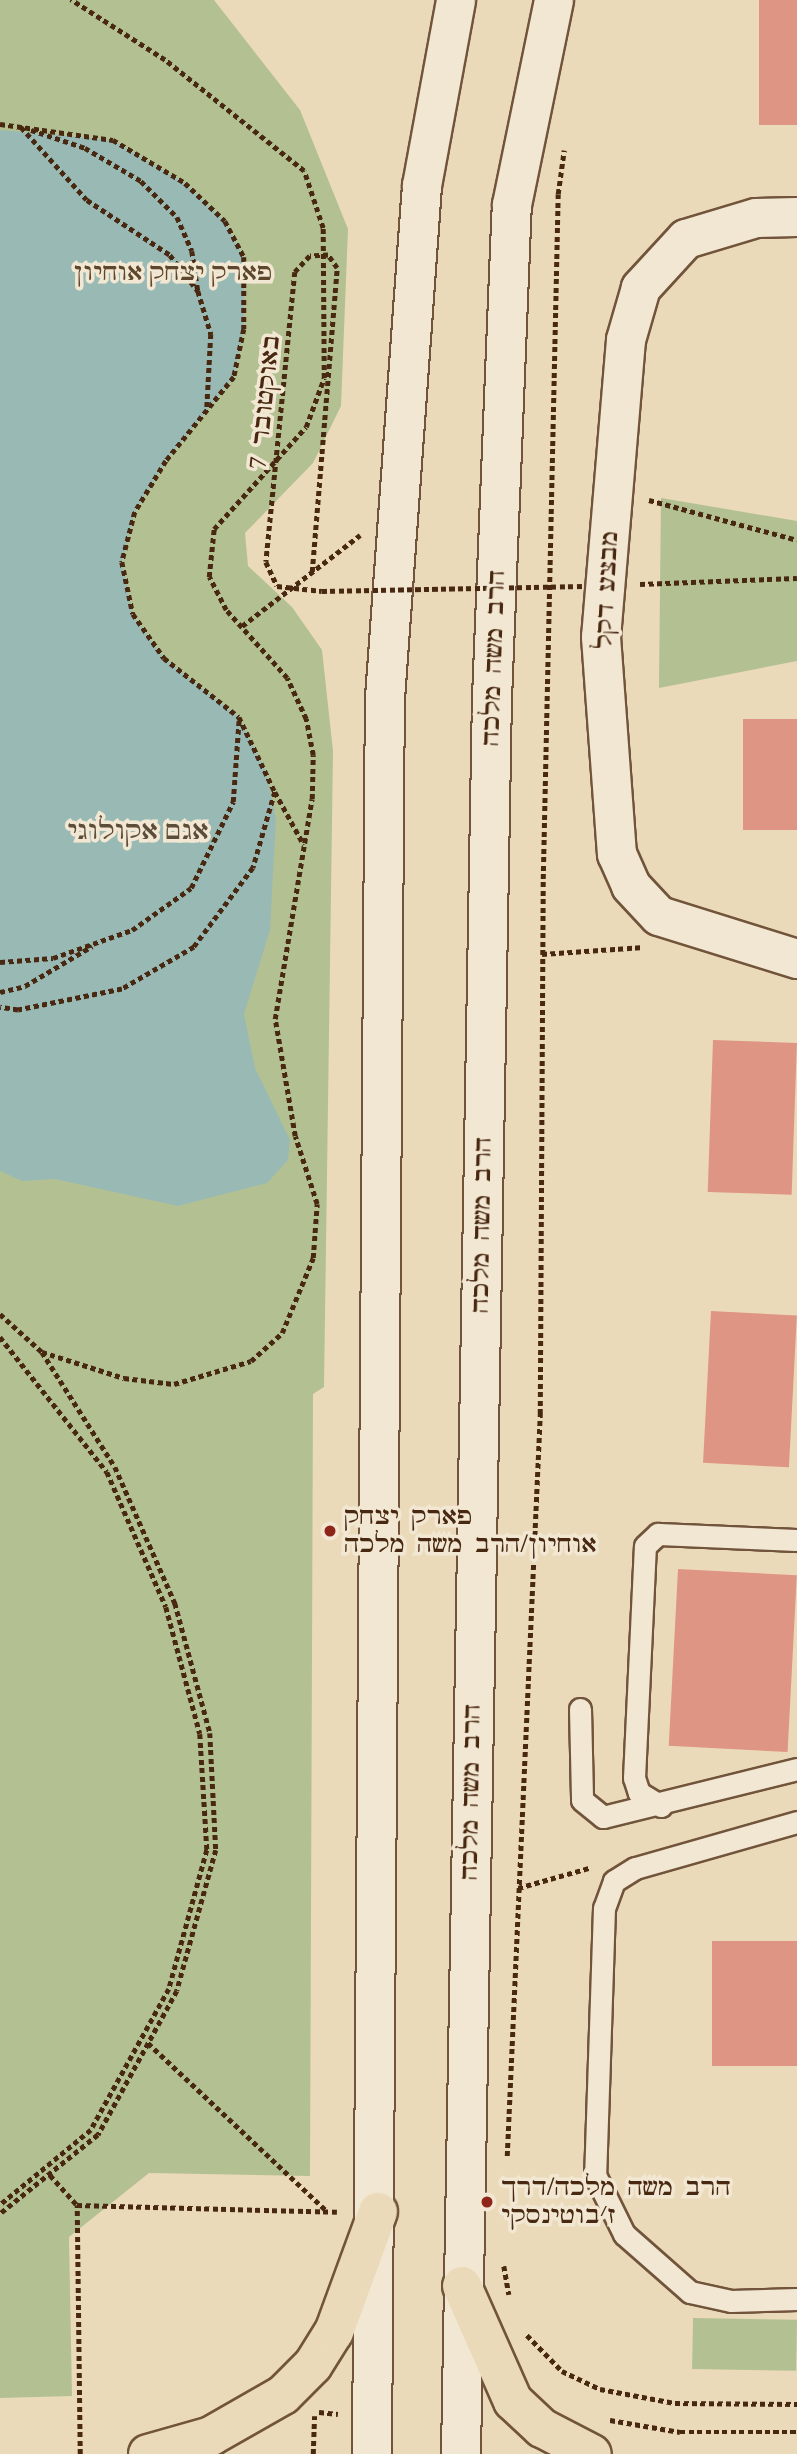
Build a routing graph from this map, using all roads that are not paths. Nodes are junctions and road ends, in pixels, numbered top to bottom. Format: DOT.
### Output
graph roads {
  1 [pos="456,0"];
  2 [pos="554,0"];
  3 [pos="797,218"];
  4 [pos="797,959"];
  5 [pos="797,1540"];
  6 [pos="580,1709"];
  7 [pos="797,1769"];
  8 [pos="661,1806"];
  9 [pos="797,1822"];
  10 [pos="378,2212"];
  11 [pos="462,2286"];
  12 [pos="797,2299"];
  13 [pos="372,2436"];
  14 [pos="148,2454"];
  15 [pos="461,2454"];
  16 [pos="592,2454"];
  1 -- 10 [label="street"];
  2 -- 11 [label="street, הרב משה מלכה"];
  3 -- 4 [label="street, מבצע דקל"];
  5 -- 8 [label="lane"];
  6 -- 8 [label="lane"];
  7 -- 8 [label="lane"];
  9 -- 12 [label="lane"];
  10 -- 13 [label="street"];
  10 -- 14 [label="main road"];
  11 -- 15 [label="street, הרב משה מלכה"];
  11 -- 16 [label="main road"];
}
